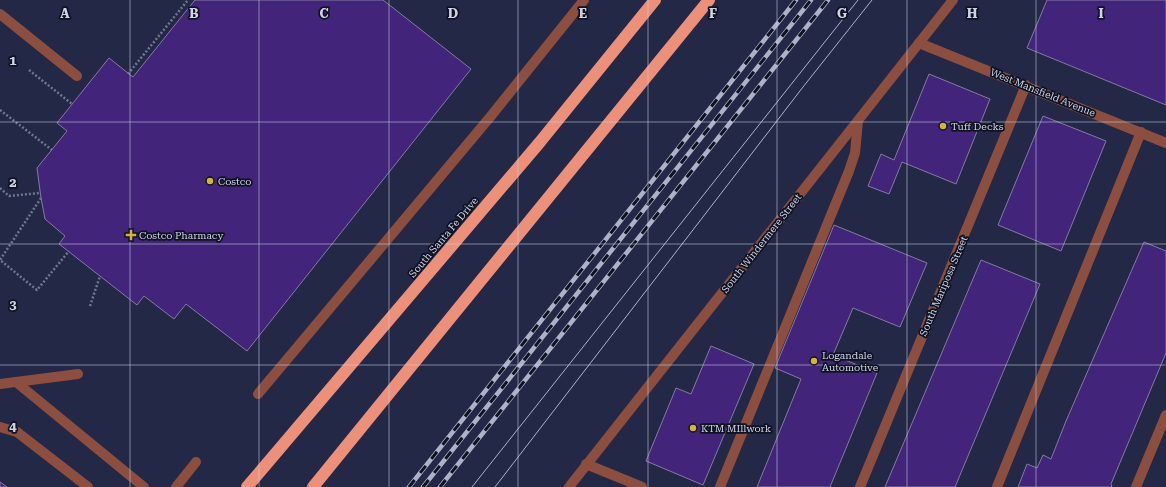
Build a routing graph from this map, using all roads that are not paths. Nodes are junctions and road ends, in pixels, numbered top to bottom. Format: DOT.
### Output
graph roads {
  1 [pos="584,0"];
  2 [pos="655,0"];
  3 [pos="709,0"];
  4 [pos="954,0"];
  5 [pos="0,14"];
  6 [pos="919,43"];
  7 [pos="78,76"];
  8 [pos="1026,85"];
  9 [pos="858,121"];
  10 [pos="1141,132"];
  11 [pos="1166,143"];
  12 [pos="78,374"];
  13 [pos="16,382"];
  14 [pos="0,384"];
  15 [pos="258,394"];
  16 [pos="1166,415"];
  17 [pos="0,427"];
  18 [pos="350,442"];
  19 [pos="196,462"];
  20 [pos="586,464"];
  21 [pos="88,487"];
  22 [pos="144,487"];
  23 [pos="176,487"];
  24 [pos="246,487"];
  25 [pos="313,487"];
  26 [pos="318,487"];
  27 [pos="568,487"];
  28 [pos="642,487"];
  29 [pos="720,487"];
  30 [pos="860,487"];
  31 [pos="996,487"];
  32 [pos="1136,487"];
  1 -- 15 [label="street"];
  2 -- 24 [label="highway, South Santa Fe Drive"];
  3 -- 18 [label="highway"];
  4 -- 6 [label="street, South Windermere Street"];
  5 -- 7 [label="street"];
  6 -- 8 [label="street, West Mansfield Avenue"];
  6 -- 9 [label="street, South Windermere Street"];
  8 -- 10 [label="street, West Mansfield Avenue"];
  8 -- 30 [label="street, South Mariposa Street"];
  9 -- 20 [label="street, South Windermere Street"];
  9 -- 29 [label="street"];
  10 -- 11 [label="street, West Mansfield Avenue"];
  10 -- 31 [label="street"];
  12 -- 13 [label="street"];
  13 -- 14 [label="street"];
  13 -- 22 [label="street"];
  16 -- 32 [label="street"];
  17 -- 21 [label="street"];
  18 -- 25 [label="highway"];
  18 -- 26 [label="highway"];
  19 -- 23 [label="street"];
  20 -- 27 [label="street, South Windermere Street"];
  20 -- 28 [label="street"];
}
